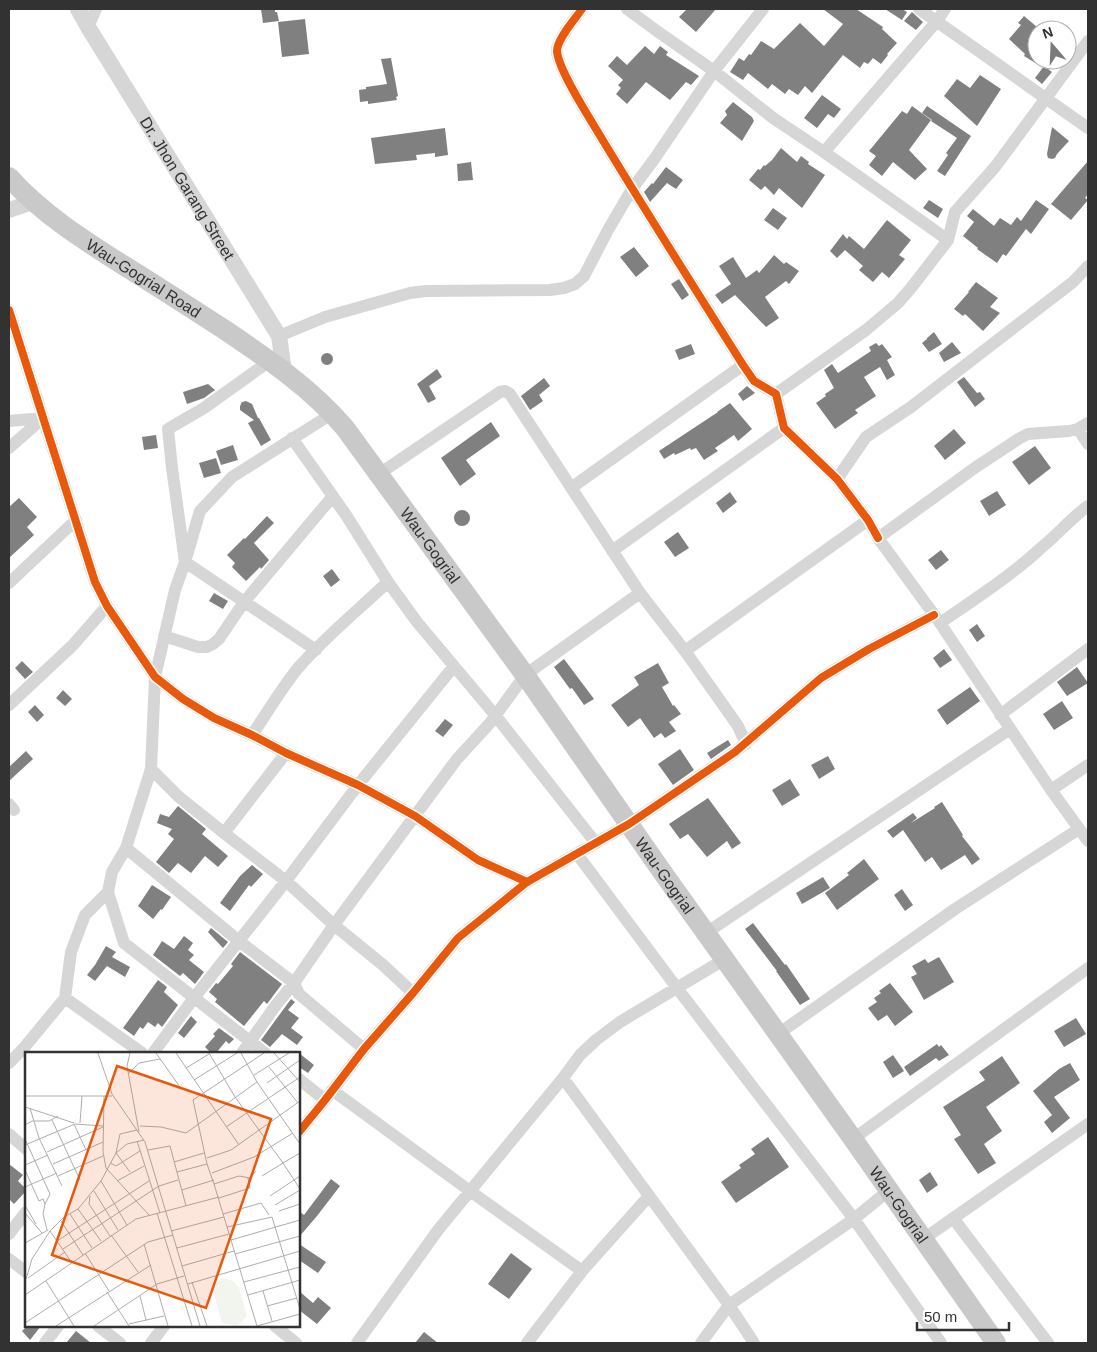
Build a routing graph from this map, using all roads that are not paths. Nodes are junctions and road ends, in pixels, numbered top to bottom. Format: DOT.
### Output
graph roads {
  1 [pos="78,9"];
  2 [pos="96,9"];
  3 [pos="582,9"];
  4 [pos="627,9"];
  5 [pos="763,9"];
  6 [pos="919,9"];
  7 [pos="945,9"];
  8 [pos="936,21"];
  9 [pos="88,27"];
  10 [pos="1088,42"];
  11 [pos="714,71"];
  12 [pos="1046,98"];
  13 [pos="1088,128"];
  14 [pos="824,152"];
  15 [pos="9,177"];
  16 [pos="632,189"];
  17 [pos="33,202"];
  18 [pos="9,210"];
  19 [pos="948,240"];
  20 [pos="1088,266"];
  21 [pos="9,310"];
  22 [pos="278,336"];
  23 [pos="277,366"];
  24 [pos="743,366"];
  25 [pos="776,394"];
  26 [pos="333,413"];
  27 [pos="43,418"];
  28 [pos="9,421"];
  29 [pos="1083,426"];
  30 [pos="784,428"];
  31 [pos="292,438"];
  32 [pos="1088,444"];
  33 [pos="9,448"];
  34 [pos="379,474"];
  35 [pos="837,479"];
  36 [pos="571,488"];
  37 [pos="333,496"];
  38 [pos="1088,506"];
  39 [pos="76,520"];
  40 [pos="868,520"];
  41 [pos="878,538"];
  42 [pos="612,551"];
  43 [pos="185,562"];
  44 [pos="388,582"];
  45 [pos="9,583"];
  46 [pos="640,593"];
  47 [pos="244,602"];
  48 [pos="107,606"];
  49 [pos="937,619"];
  50 [pos="164,636"];
  51 [pos="1088,649"];
  52 [pos="316,650"];
  53 [pos="684,651"];
  54 [pos="454,666"];
  55 [pos="526,674"];
  56 [pos="155,676"];
  57 [pos="9,706"];
  58 [pos="495,715"];
  59 [pos="1000,715"];
  60 [pos="1010,728"];
  61 [pos="252,735"];
  62 [pos="746,744"];
  63 [pos="286,752"];
  64 [pos="1088,765"];
  65 [pos="151,769"];
  66 [pos="358,785"];
  67 [pos="1051,790"];
  68 [pos="415,816"];
  69 [pos="629,824"];
  70 [pos="1079,829"];
  71 [pos="224,833"];
  72 [pos="1088,841"];
  73 [pos="595,842"];
  74 [pos="126,848"];
  75 [pos="577,854"];
  76 [pos="286,881"];
  77 [pos="527,882"];
  78 [pos="108,892"];
  79 [pos="334,925"];
  80 [pos="706,933"];
  81 [pos="239,941"];
  82 [pos="725,959"];
  83 [pos="1088,968"];
  84 [pos="294,983"];
  85 [pos="677,988"];
  86 [pos="413,993"];
  87 [pos="64,998"];
  88 [pos="194,998"];
  89 [pos="778,1034"];
  90 [pos="250,1042"];
  91 [pos="364,1049"];
  92 [pos="26,1051"];
  93 [pos="141,1052"];
  94 [pos="154,1052"];
  95 [pos="243,1052"];
  96 [pos="264,1052"];
  97 [pos="9,1063"];
  98 [pos="563,1078"];
  99 [pos="300,1080"];
  100 [pos="329,1095"];
  101 [pos="1088,1124"];
  102 [pos="300,1131"];
  103 [pos="9,1134"];
  104 [pos="853,1139"];
  105 [pos="25,1148"];
  106 [pos="470,1191"];
  107 [pos="888,1191"];
  108 [pos="649,1196"];
  109 [pos="25,1213"];
  110 [pos="953,1218"];
  111 [pos="854,1219"];
  112 [pos="9,1234"];
  113 [pos="922,1240"];
  114 [pos="9,1259"];
  115 [pos="582,1270"];
  116 [pos="25,1271"];
  117 [pos="728,1305"];
  118 [pos="57,1327"];
  119 [pos="99,1327"];
  120 [pos="163,1327"];
  121 [pos="276,1327"];
  122 [pos="45,1343"];
  123 [pos="120,1343"];
  124 [pos="151,1343"];
  125 [pos="296,1343"];
  126 [pos="358,1343"];
  127 [pos="527,1343"];
  128 [pos="701,1343"];
  129 [pos="754,1343"];
  130 [pos="941,1343"];
  131 [pos="996,1343"];
  132 [pos="1048,1343"];
  1 -- 9 [label="street, Dr. Jhon Garang Street"];
  2 -- 9 [label="street"];
  3 -- 16 [label="street"];
  4 -- 11 [label="street"];
  5 -- 11 [label="street"];
  6 -- 8 [label="street"];
  7 -- 8 [label="street"];
  8 -- 12 [label="street"];
  8 -- 14 [label="street"];
  9 -- 22 [label="street, Dr. Jhon Garang Street"];
  10 -- 12 [label="street"];
  11 -- 14 [label="street"];
  11 -- 16 [label="street"];
  12 -- 13 [label="street"];
  12 -- 19 [label="street"];
  14 -- 19 [label="street"];
  15 -- 17 [label="main road, Wau-Gogrial Road"];
  16 -- 22 [label="street"];
  16 -- 24 [label="street"];
  17 -- 18 [label="street"];
  17 -- 23 [label="main road, Wau-Gogrial Road"];
  19 -- 25 [label="street"];
  20 -- 35 [label="street"];
  21 -- 27 [label="street"];
  22 -- 23 [label="street, Dr. Jhon Garang Street"];
  23 -- 26 [label="main road, Wau-Gogrial"];
  23 -- 43 [label="street"];
  24 -- 25 [label="street"];
  24 -- 36 [label="street"];
  25 -- 30 [label="street"];
  26 -- 31 [label="street"];
  26 -- 34 [label="main road, Wau-Gogrial"];
  27 -- 28 [label="street"];
  27 -- 33 [label="street"];
  27 -- 39 [label="street"];
  29 -- 32 [label="street"];
  29 -- 41 [label="street"];
  30 -- 35 [label="street"];
  30 -- 42 [label="street"];
  31 -- 37 [label="street"];
  31 -- 43 [label="street"];
  34 -- 36 [label="street"];
  34 -- 55 [label="main road, Wau-Gogrial"];
  35 -- 40 [label="street"];
  36 -- 42 [label="street"];
  37 -- 44 [label="street"];
  37 -- 47 [label="street"];
  38 -- 49 [label="street"];
  39 -- 45 [label="street"];
  39 -- 48 [label="street"];
  40 -- 41 [label="street"];
  40 -- 53 [label="street"];
  41 -- 49 [label="street"];
  42 -- 46 [label="street"];
  43 -- 47 [label="street"];
  43 -- 50 [label="street"];
  44 -- 52 [label="street"];
  44 -- 54 [label="street"];
  46 -- 53 [label="street"];
  46 -- 55 [label="street"];
  47 -- 50 [label="street"];
  47 -- 52 [label="street"];
  48 -- 56 [label="street"];
  48 -- 57 [label="street"];
  49 -- 59 [label="street"];
  49 -- 62 [label="street"];
  50 -- 56 [label="street"];
  51 -- 59 [label="street"];
  52 -- 61 [label="street"];
  53 -- 62 [label="street"];
  54 -- 58 [label="street"];
  54 -- 66 [label="street"];
  55 -- 58 [label="street"];
  55 -- 69 [label="main road, Wau-Gogrial"];
  56 -- 61 [label="street"];
  56 -- 65 [label="street"];
  58 -- 68 [label="street"];
  58 -- 73 [label="street"];
  59 -- 60 [label="street"];
  60 -- 67 [label="street"];
  60 -- 80 [label="street"];
  61 -- 63 [label="street"];
  62 -- 69 [label="street"];
  63 -- 66 [label="street"];
  63 -- 71 [label="street"];
  64 -- 67 [label="street"];
  65 -- 71 [label="street"];
  65 -- 74 [label="street"];
  66 -- 68 [label="street"];
  66 -- 76 [label="street"];
  67 -- 70 [label="street"];
  68 -- 77 [label="street"];
  68 -- 79 [label="street"];
  69 -- 73 [label="street"];
  69 -- 80 [label="main road, Wau-Gogrial"];
  70 -- 72 [label="street"];
  70 -- 89 [label="street"];
  71 -- 76 [label="street"];
  73 -- 75 [label="street"];
  74 -- 78 [label="street"];
  74 -- 81 [label="street"];
  75 -- 77 [label="street"];
  75 -- 85 [label="street"];
  76 -- 79 [label="street"];
  76 -- 81 [label="street"];
  77 -- 86 [label="street"];
  78 -- 87 [label="street"];
  78 -- 88 [label="street"];
  79 -- 84 [label="street"];
  79 -- 86 [label="street"];
  80 -- 82 [label="main road, Wau-Gogrial"];
  81 -- 84 [label="street"];
  81 -- 88 [label="street"];
  82 -- 85 [label="street"];
  82 -- 89 [label="main road, Wau-Gogrial"];
  83 -- 104 [label="street"];
  84 -- 90 [label="street"];
  84 -- 91 [label="street"];
  85 -- 98 [label="street"];
  85 -- 111 [label="street"];
  86 -- 91 [label="street"];
  87 -- 92 [label="street"];
  87 -- 93 [label="street"];
  88 -- 90 [label="street"];
  88 -- 94 [label="street"];
  89 -- 104 [label="main road, Wau-Gogrial"];
  90 -- 95 [label="street"];
  90 -- 96 [label="street"];
  91 -- 100 [label="street"];
  92 -- 97 [label="street"];
  98 -- 106 [label="street"];
  98 -- 108 [label="street"];
  99 -- 100 [label="street"];
  100 -- 102 [label="street"];
  100 -- 106 [label="street"];
  101 -- 110 [label="street"];
  103 -- 105 [label="street"];
  104 -- 107 [label="main road, Wau-Gogrial"];
  106 -- 115 [label="street"];
  106 -- 126 [label="street"];
  107 -- 111 [label="street"];
  107 -- 113 [label="main road, Wau-Gogrial"];
  108 -- 115 [label="street"];
  108 -- 117 [label="street"];
  109 -- 112 [label="street"];
  110 -- 113 [label="street"];
  110 -- 132 [label="street"];
  111 -- 117 [label="street"];
  111 -- 130 [label="street"];
  113 -- 131 [label="main road, Wau-Gogrial"];
  114 -- 116 [label="street"];
  115 -- 127 [label="street"];
  117 -- 128 [label="street"];
  117 -- 129 [label="street"];
  118 -- 122 [label="street"];
  119 -- 123 [label="street"];
  120 -- 124 [label="street"];
  121 -- 125 [label="street"];
}
